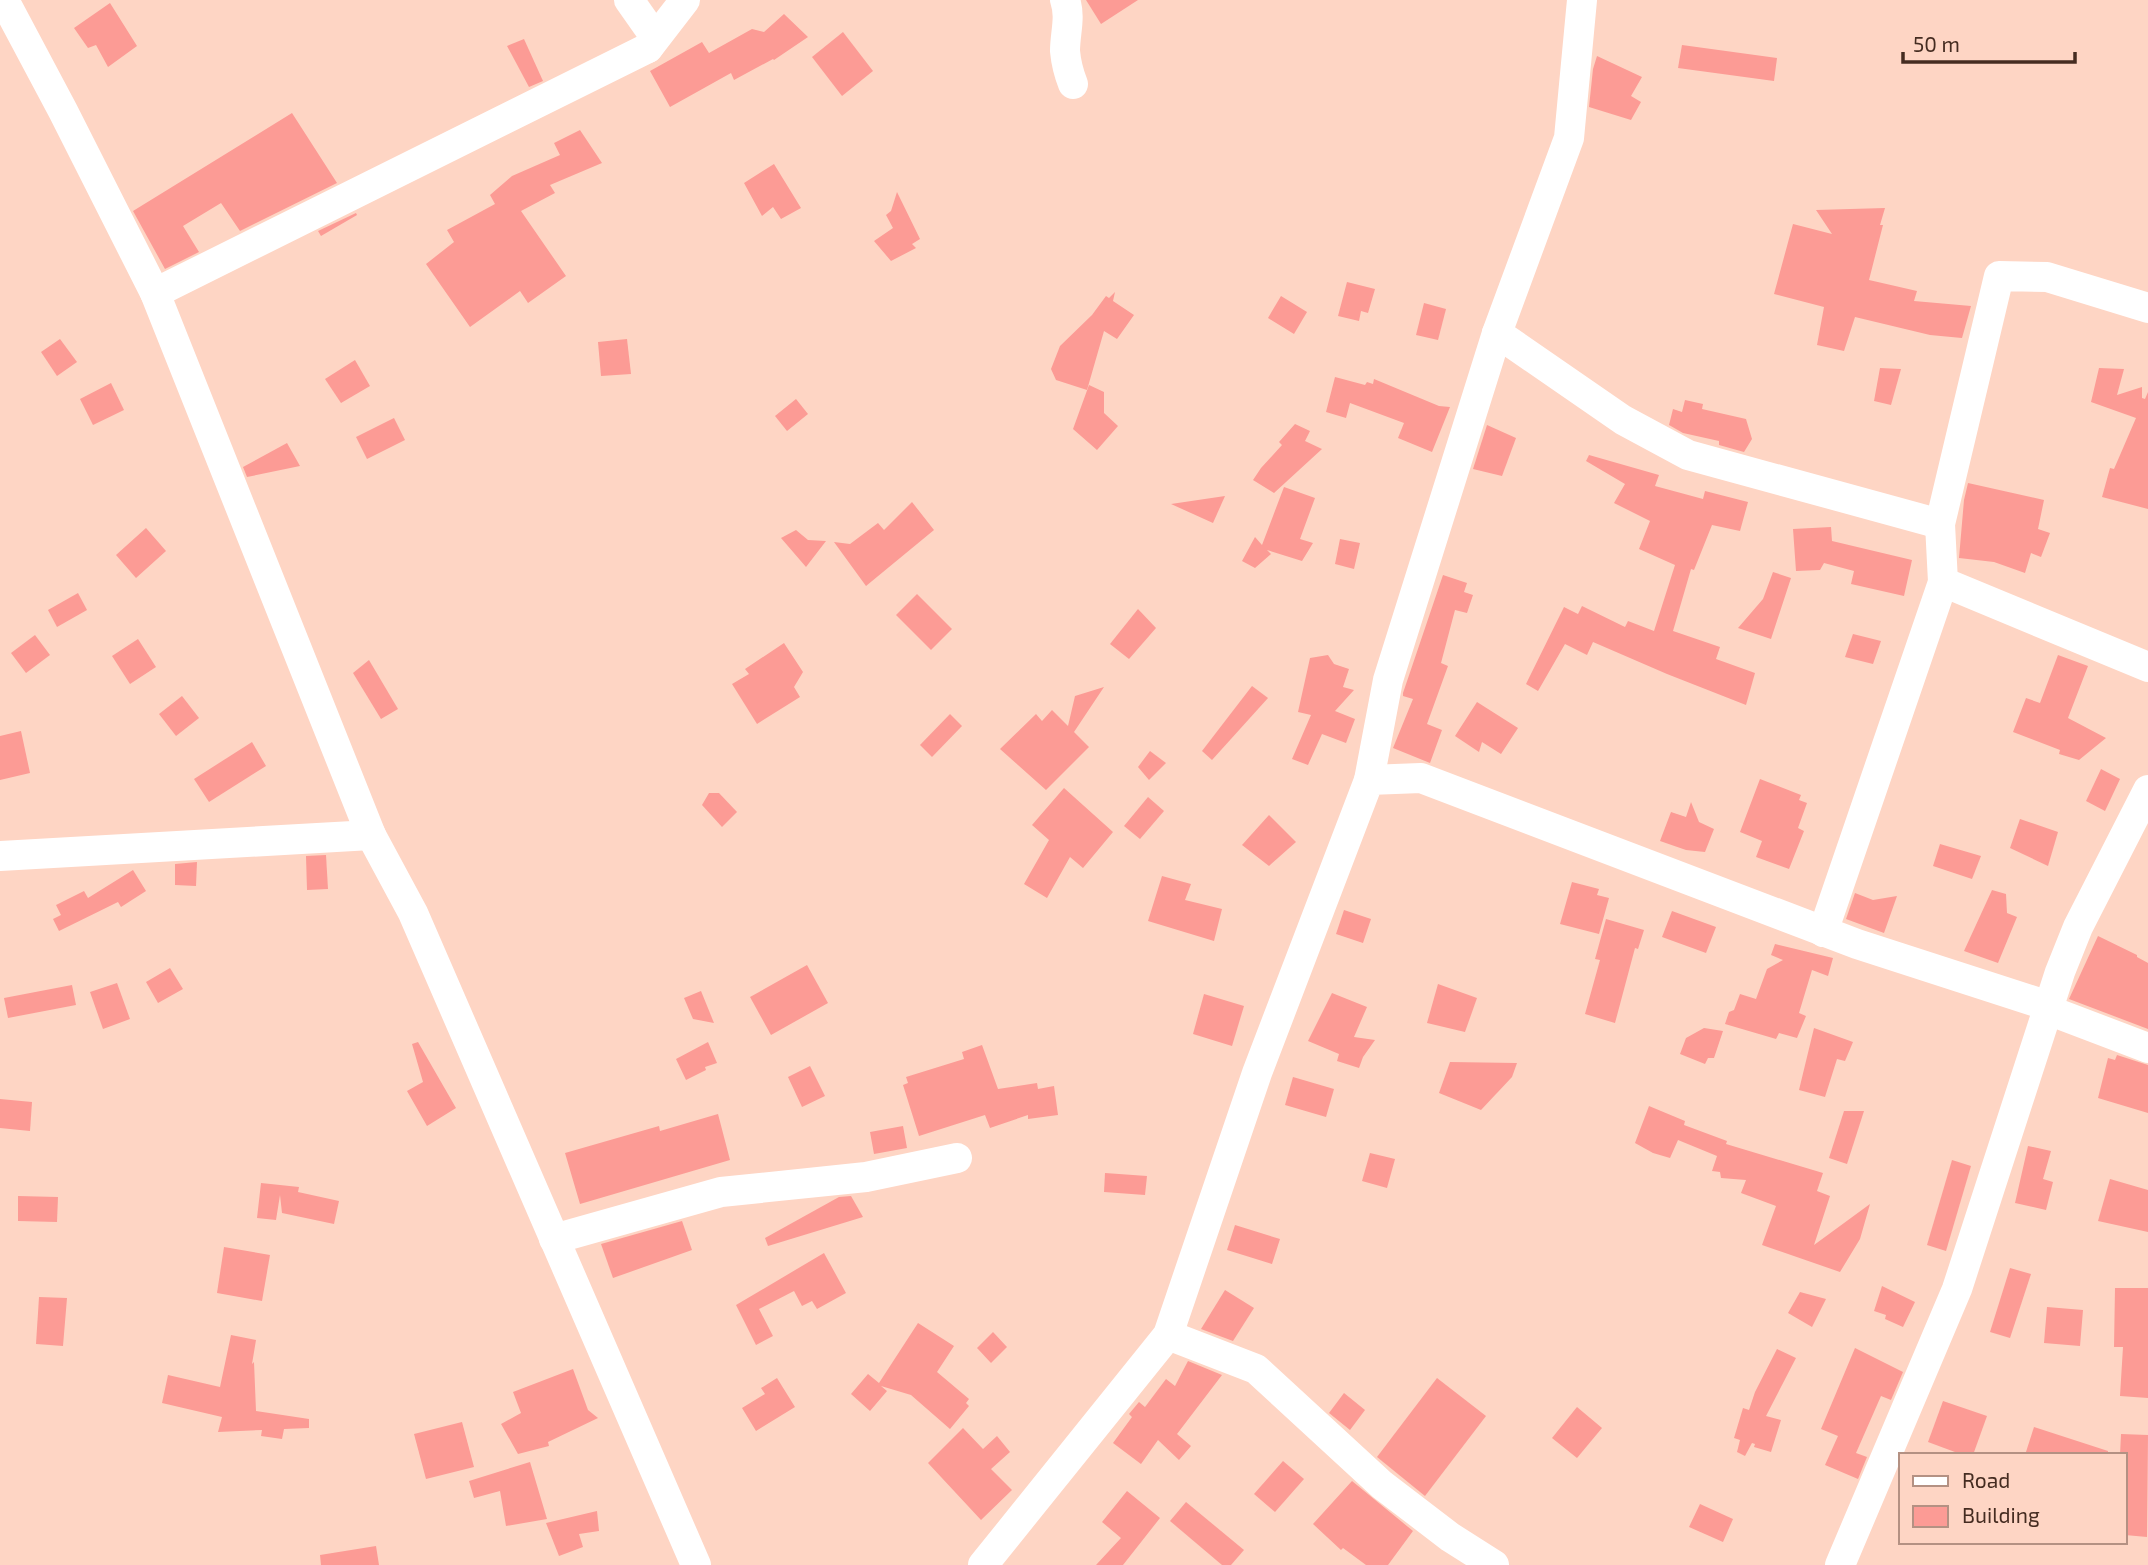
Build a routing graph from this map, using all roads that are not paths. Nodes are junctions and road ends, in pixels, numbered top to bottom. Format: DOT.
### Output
graph roads {
  1 [pos="4,0"];
  2 [pos="629,0"];
  3 [pos="685,0"];
  4 [pos="1065,0"];
  5 [pos="1582,0"];
  6 [pos="648,48"];
  7 [pos="1073,84"];
  8 [pos="155,293"];
  9 [pos="2148,308"];
  10 [pos="1497,333"];
  11 [pos="1940,524"];
  12 [pos="1943,582"];
  13 [pos="2148,667"];
  14 [pos="1369,780"];
  15 [pos="2148,790"];
  16 [pos="371,835"];
  17 [pos="0,856"];
  18 [pos="1824,932"];
  19 [pos="2049,1008"];
  20 [pos="2148,1048"];
  21 [pos="957,1158"];
  22 [pos="554,1240"];
  23 [pos="1168,1335"];
  24 [pos="696,1565"];
  25 [pos="982,1565"];
  26 [pos="1494,1565"];
  27 [pos="1840,1565"];
  1 -- 8 [label="street"];
  2 -- 6 [label="street"];
  3 -- 6 [label="street"];
  4 -- 7 [label="street"];
  5 -- 10 [label="street"];
  6 -- 8 [label="street"];
  8 -- 16 [label="street"];
  9 -- 11 [label="street"];
  10 -- 11 [label="street"];
  10 -- 14 [label="street"];
  11 -- 12 [label="street"];
  12 -- 13 [label="street"];
  12 -- 18 [label="street"];
  14 -- 18 [label="street"];
  14 -- 23 [label="street"];
  15 -- 19 [label="street"];
  16 -- 17 [label="street"];
  16 -- 22 [label="street"];
  18 -- 19 [label="street"];
  19 -- 20 [label="street"];
  19 -- 27 [label="street"];
  21 -- 22 [label="street"];
  22 -- 24 [label="street"];
  23 -- 25 [label="street"];
  23 -- 26 [label="street"];
}
